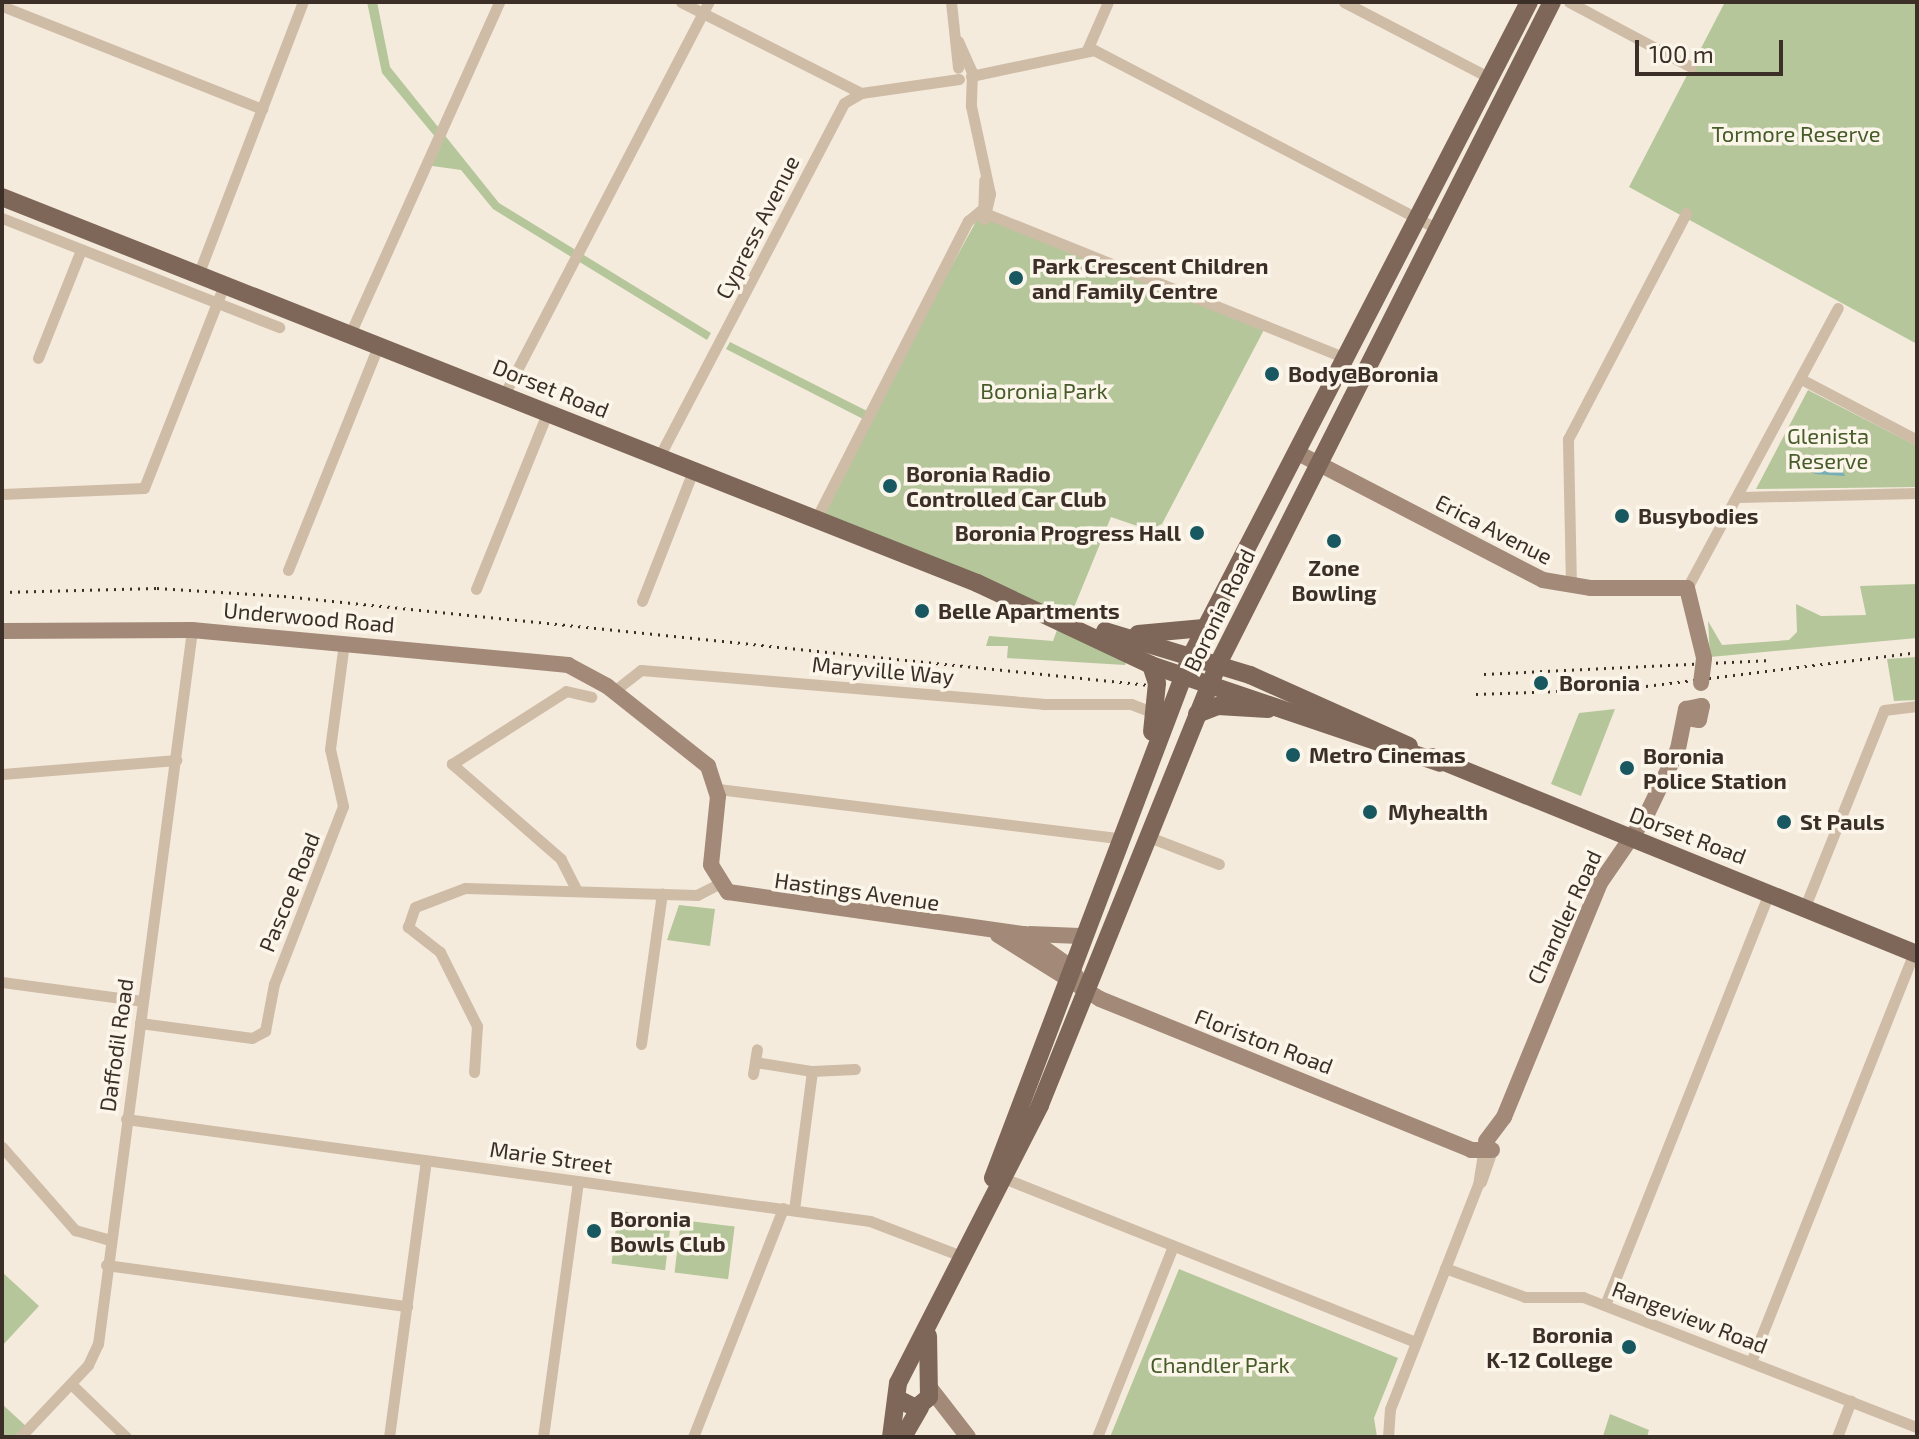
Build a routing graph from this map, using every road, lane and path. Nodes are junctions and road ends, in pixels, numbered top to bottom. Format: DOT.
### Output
graph roads {
  1 [pos="303,2"];
  2 [pos="499,2"];
  3 [pos="681,2"];
  4 [pos="951,2"];
  5 [pos="1108,2"];
  6 [pos="1344,2"];
  7 [pos="1529,2"];
  8 [pos="1552,2"];
  9 [pos="1569,2"];
  10 [pos="2,6"];
  11 [pos="706,8"];
  12 [pos="1087,50"];
  13 [pos="1691,67"];
  14 [pos="964,73"];
  15 [pos="1490,78"];
  16 [pos="856,95"];
  17 [pos="262,109"];
  18 [pos="2,197"];
  19 [pos="1686,213"];
  20 [pos="984,214"];
  21 [pos="2,218"];
  22 [pos="1418,218"];
  23 [pos="1441,230"];
  24 [pos="81,250"];
  25 [pos="198,275"];
  26 [pos="224,285"];
  27 [pos="217,303"];
  28 [pos="1838,308"];
  29 [pos="279,327"];
  30 [pos="350,334"];
  31 [pos="378,346"];
  32 [pos="38,358"];
  33 [pos="1345,358"];
  34 [pos="1801,379"];
  35 [pos="504,395"];
  36 [pos="547,413"];
  37 [pos="1917,440"];
  38 [pos="1296,452"];
  39 [pos="659,457"];
  40 [pos="1319,464"];
  41 [pos="693,471"];
  42 [pos="1917,493"];
  43 [pos="2,494"];
  44 [pos="1740,497"];
  45 [pos="816,519"];
  46 [pos="288,570"];
  47 [pos="1571,586"];
  48 [pos="1687,588"];
  49 [pos="476,589"];
  50 [pos="1252,594"];
  51 [pos="642,601"];
  52 [pos="1080,628"];
  53 [pos="1204,628"];
  54 [pos="192,630"];
  55 [pos="2,631"];
  56 [pos="1105,631"];
  57 [pos="344,642"];
  58 [pos="1191,656"];
  59 [pos="1218,664"];
  60 [pos="1151,665"];
  61 [pos="1250,675"];
  62 [pos="1182,677"];
  63 [pos="1209,684"];
  64 [pos="610,688"];
  65 [pos="591,697"];
  66 [pos="1917,706"];
  67 [pos="1290,709"];
  68 [pos="1156,714"];
  69 [pos="1197,714"];
  70 [pos="176,760"];
  71 [pos="1440,763"];
  72 [pos="1144,770"];
  73 [pos="2,774"];
  74 [pos="718,789"];
  75 [pos="1135,794"];
  76 [pos="1149,837"];
  77 [pos="1117,838"];
  78 [pos="1631,838"];
  79 [pos="1219,864"];
  80 [pos="719,884"];
  81 [pos="1099,884"];
  82 [pos="576,889"];
  83 [pos="662,893"];
  84 [pos="1769,893"];
  85 [pos="1804,909"];
  86 [pos="1088,914"];
  87 [pos="1113,924"];
  88 [pos="993,932"];
  89 [pos="1024,934"];
  90 [pos="1080,936"];
  91 [pos="1916,954"];
  92 [pos="1067,974"];
  93 [pos="2,982"];
  94 [pos="1087,992"];
  95 [pos="142,1001"];
  96 [pos="140,1023"];
  97 [pos="641,1044"];
  98 [pos="757,1049"];
  99 [pos="855,1069"];
  100 [pos="812,1071"];
  101 [pos="474,1072"];
  102 [pos="126,1119"];
  103 [pos="2,1147"];
  104 [pos="1487,1148"];
  105 [pos="426,1160"];
  106 [pos="1006,1179"];
  107 [pos="578,1181"];
  108 [pos="788,1209"];
  109 [pos="109,1240"];
  110 [pos="1173,1246"];
  111 [pos="964,1256"];
  112 [pos="106,1265"];
  113 [pos="1445,1268"];
  114 [pos="1605,1305"];
  115 [pos="407,1306"];
  116 [pos="930,1325"];
  117 [pos="1414,1341"];
  118 [pos="1751,1362"];
  119 [pos="901,1378"];
  120 [pos="71,1384"];
  121 [pos="925,1395"];
  122 [pos="898,1399"];
  123 [pos="1851,1401"];
  124 [pos="1917,1427"];
  125 [pos="964,1433"];
  126 [pos="20,1437"];
  127 [pos="126,1437"];
  128 [pos="389,1437"];
  129 [pos="543,1437"];
  130 [pos="693,1437"];
  131 [pos="891,1437"];
  132 [pos="903,1437"];
  133 [pos="1097,1437"];
  134 [pos="1388,1437"];
  135 [pos="1837,1437"];
  1 -- 17 [label="street"];
  2 -- 30 [label="street"];
  3 -- 11 [label="street"];
  4 -- 14 [label="street"];
  5 -- 12 [label="street"];
  6 -- 15 [label="street"];
  7 -- 15 [label="main road, Boronia Road"];
  8 -- 23 [label="main road, Boronia Road"];
  9 -- 13 [label="street"];
  10 -- 17 [label="street"];
  11 -- 16 [label="street"];
  11 -- 35 [label="street"];
  12 -- 14 [label="street"];
  12 -- 22 [label="street"];
  14 -- 16 [label="street"];
  14 -- 20 [label="street"];
  15 -- 22 [label="main road, Boronia Road"];
  16 -- 39 [label="street, Cypress Avenue"];
  17 -- 25 [label="street"];
  18 -- 25 [label="main road, Dorset Road"];
  19 -- 47 [label="street"];
  20 -- 33 [label="street"];
  20 -- 45 [label="street"];
  21 -- 24 [label="street"];
  22 -- 23 [label="street"];
  22 -- 33 [label="main road, Boronia Road"];
  23 -- 40 [label="main road, Boronia Road"];
  24 -- 27 [label="street"];
  24 -- 32 [label="street"];
  25 -- 26 [label="main road, Dorset Road"];
  26 -- 27 [label="street"];
  26 -- 30 [label="main road, Dorset Road"];
  27 -- 29 [label="street"];
  27 -- 43 [label="street"];
  28 -- 34 [label="street"];
  30 -- 31 [label="main road, Dorset Road"];
  31 -- 35 [label="main road, Dorset Road"];
  31 -- 46 [label="street"];
  33 -- 38 [label="main road, Boronia Road"];
  34 -- 37 [label="street"];
  34 -- 44 [label="street"];
  35 -- 36 [label="main road, Dorset Road"];
  36 -- 39 [label="main road, Dorset Road"];
  36 -- 49 [label="street"];
  38 -- 40 [label="main road, Erica Avenue"];
  38 -- 53 [label="main road, Boronia Road"];
  39 -- 41 [label="main road, Dorset Road"];
  40 -- 47 [label="main road, Erica Avenue"];
  40 -- 50 [label="main road, Boronia Road"];
  41 -- 45 [label="main road, Dorset Road"];
  41 -- 51 [label="street"];
  42 -- 44 [label="street"];
  44 -- 48 [label="street"];
  45 -- 52 [label="main road, Dorset Road"];
  47 -- 48 [label="main road, Erica Avenue"];
  48 -- 78 [label="main road, Chandler Road, bridge"];
  50 -- 59 [label="main road, Boronia Road"];
  50 -- 61 [label="main road"];
  52 -- 56 [label="main road, Dorset Road"];
  52 -- 60 [label="main road, Dorset Road"];
  53 -- 56 [label="main road, Dorset Road"];
  53 -- 58 [label="main road, Boronia Road"];
  54 -- 55 [label="main road, Underwood Road"];
  54 -- 57 [label="main road, Underwood Road"];
  54 -- 70 [label="street, Daffodil Road"];
  56 -- 58 [label="main road, Dorset Road"];
  57 -- 64 [label="main road, Underwood Road"];
  57 -- 96 [label="street, Pascoe Road"];
  58 -- 59 [label="main road, Dorset Road"];
  58 -- 62 [label="main road, Boronia Road"];
  59 -- 61 [label="main road, Dorset Road"];
  59 -- 63 [label="main road, Boronia Road"];
  60 -- 62 [label="main road, Dorset Road"];
  60 -- 68 [label="main road, Boronia Road"];
  61 -- 71 [label="main road, Dorset Road"];
  62 -- 63 [label="main road, Dorset Road"];
  62 -- 72 [label="main road, Boronia Road"];
  63 -- 67 [label="main road, Dorset Road"];
  63 -- 69 [label="main road, Boronia Road"];
  64 -- 68 [label="street, Maryville Way"];
  64 -- 74 [label="main road"];
  65 -- 82 [label="street"];
  66 -- 85 [label="street"];
  67 -- 69 [label="main road"];
  67 -- 71 [label="main road, Dorset Road"];
  68 -- 72 [label="main road, Boronia Road"];
  69 -- 76 [label="main road, Boronia Road"];
  70 -- 73 [label="street"];
  70 -- 95 [label="street, Daffodil Road"];
  71 -- 78 [label="main road, Dorset Road"];
  72 -- 75 [label="main road, Boronia Road"];
  74 -- 77 [label="street"];
  74 -- 80 [label="main road"];
  75 -- 76 [label="main road"];
  75 -- 77 [label="main road, Boronia Road"];
  76 -- 79 [label="street"];
  76 -- 81 [label="main road"];
  76 -- 87 [label="main road, Boronia Road"];
  77 -- 81 [label="main road, Boronia Road"];
  78 -- 84 [label="main road, Dorset Road"];
  78 -- 104 [label="main road, Chandler Road"];
  80 -- 83 [label="street"];
  80 -- 88 [label="main road, Hastings Avenue"];
  81 -- 86 [label="main road, Boronia Road"];
  82 -- 83 [label="street"];
  82 -- 101 [label="street"];
  83 -- 97 [label="street"];
  84 -- 85 [label="main road, Dorset Road"];
  84 -- 114 [label="street"];
  85 -- 91 [label="main road, Dorset Road"];
  86 -- 87 [label="main road"];
  86 -- 90 [label="main road, Boronia Road"];
  87 -- 94 [label="main road, Boronia Road"];
  88 -- 89 [label="main road, Hastings Avenue"];
  88 -- 92 [label="main road, Hastings Avenue"];
  89 -- 90 [label="main road"];
  89 -- 92 [label="main road, Hastings Avenue"];
  90 -- 92 [label="main road, Boronia Road"];
  91 -- 118 [label="street"];
  92 -- 94 [label="main road, Hastings Avenue"];
  92 -- 111 [label="main road, Boronia Road"];
  93 -- 95 [label="street"];
  94 -- 104 [label="main road, Floriston Road"];
  94 -- 106 [label="main road, Boronia Road"];
  95 -- 96 [label="street, Daffodil Road"];
  96 -- 102 [label="street, Daffodil Road"];
  98 -- 100 [label="street"];
  99 -- 100 [label="street"];
  100 -- 108 [label="street"];
  102 -- 105 [label="street, Marie Street"];
  102 -- 109 [label="street, Daffodil Road"];
  103 -- 109 [label="street"];
  104 -- 113 [label="street, Chandler Road"];
  105 -- 107 [label="street, Marie Street"];
  105 -- 115 [label="street"];
  106 -- 110 [label="street"];
  106 -- 111 [label="main road, Boronia Road"];
  107 -- 108 [label="street, Marie Street"];
  107 -- 129 [label="street"];
  108 -- 111 [label="street, Marie Street"];
  108 -- 130 [label="street"];
  109 -- 112 [label="street, Daffodil Road"];
  110 -- 117 [label="street"];
  110 -- 133 [label="street"];
  111 -- 116 [label="main road, Boronia Road"];
  112 -- 115 [label="street"];
  112 -- 120 [label="street, Daffodil Road"];
  113 -- 114 [label="street, Rangeview Road"];
  113 -- 117 [label="street, Chandler Road"];
  114 -- 118 [label="street, Rangeview Road"];
  115 -- 128 [label="street"];
  116 -- 119 [label="main road, Boronia Road"];
  116 -- 121 [label="main road, Boronia Road"];
  117 -- 134 [label="street, Chandler Road"];
  118 -- 123 [label="street, Rangeview Road"];
  119 -- 121 [label="main road"];
  119 -- 122 [label="main road"];
  120 -- 126 [label="street, Daffodil Road"];
  120 -- 127 [label="street"];
  121 -- 122 [label="main road"];
  121 -- 125 [label="main road"];
  121 -- 132 [label="main road, Boronia Road"];
  122 -- 131 [label="main road"];
  123 -- 124 [label="street, Rangeview Road"];
  123 -- 135 [label="street"];
}
